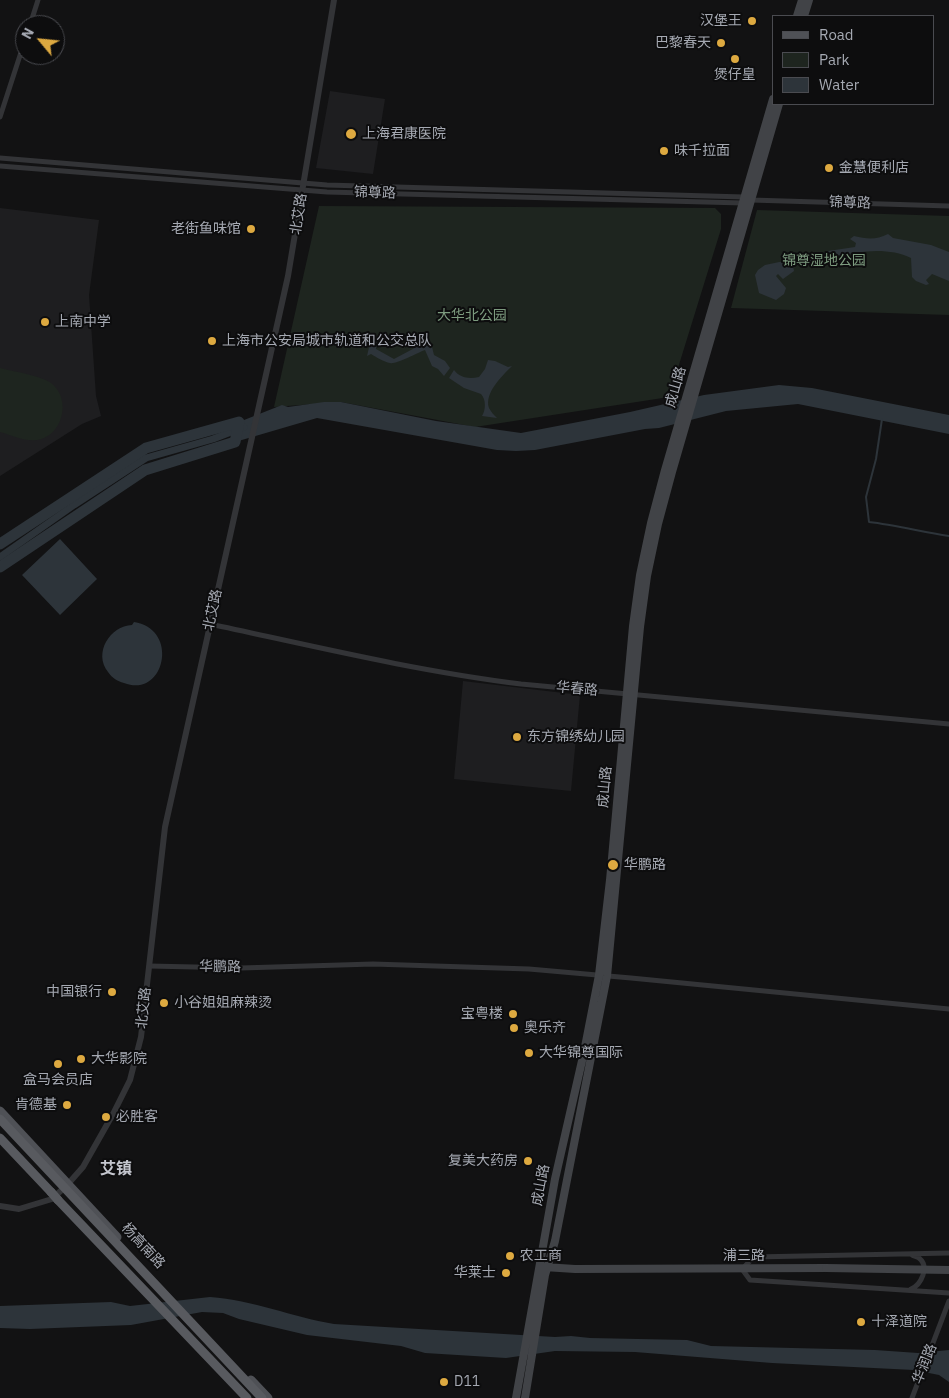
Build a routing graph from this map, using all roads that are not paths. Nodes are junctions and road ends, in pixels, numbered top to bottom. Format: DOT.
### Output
graph roads {
  1 [pos="38,0"];
  2 [pos="334,0"];
  3 [pos="802,0"];
  4 [pos="809,0"];
  5 [pos="33,15"];
  6 [pos="797,15"];
  7 [pos="804,15"];
  8 [pos="17,65"];
  9 [pos="772,103"];
  10 [pos="779,105"];
  11 [pos="0,117"];
  12 [pos="0,158"];
  13 [pos="0,166"];
  14 [pos="304,187"];
  15 [pos="746,200"];
  16 [pos="949,206"];
  17 [pos="690,395"];
  18 [pos="210,624"];
  19 [pos="630,694"];
  20 [pos="949,724"];
  21 [pos="149,966"];
  22 [pos="603,975"];
  23 [pos="949,1009"];
  24 [pos="0,1110"];
  25 [pos="0,1119"];
  26 [pos="0,1138"];
  27 [pos="0,1143"];
  28 [pos="68,1184"];
  29 [pos="52,1198"];
  30 [pos="0,1206"];
  31 [pos="949,1253"];
  32 [pos="909,1254"];
  33 [pos="539,1267"];
  34 [pos="548,1267"];
  35 [pos="742,1269"];
  36 [pos="949,1270"];
  37 [pos="908,1290"];
  38 [pos="949,1293"];
  39 [pos="949,1301"];
  40 [pos="531,1334"];
  41 [pos="526,1365"];
  42 [pos="242,1398"];
  43 [pos="247,1398"];
  44 [pos="262,1398"];
  45 [pos="268,1398"];
  46 [pos="516,1398"];
  47 [pos="524,1398"];
  48 [pos="912,1398"];
  1 -- 5 [label="street"];
  2 -- 14 [label="street, 北艾路"];
  3 -- 6 [label="main road"];
  4 -- 7 [label="main road"];
  8 -- 11 [label="street"];
  9 -- 15 [label="main road, 成山路"];
  10 -- 15 [label="main road, 成山路"];
  12 -- 14 [label="street, 锦尊路"];
  13 -- 14 [label="street, 锦尊路"];
  14 -- 15 [label="street, 锦尊路"];
  14 -- 18 [label="street, 北艾路"];
  15 -- 16 [label="street, 锦尊路"];
  15 -- 17 [label="main road, 成山路"];
  17 -- 19 [label="main road, 成山路"];
  17 -- 19 [label="main road, 成山路"];
  18 -- 19 [label="street, 华春路"];
  18 -- 21 [label="street, 北艾路"];
  19 -- 20 [label="street, 华春路"];
  19 -- 22 [label="main road, 成山路"];
  21 -- 22 [label="street, 华鹏路"];
  21 -- 28 [label="street, 北艾路"];
  22 -- 23 [label="street, 华鹏路"];
  22 -- 33 [label="main road, 成山路"];
  22 -- 34 [label="main road, 成山路"];
  24 -- 28 [label="main road, 杨高南路"];
  25 -- 44 [label="highway, 杨高南路, bridge"];
  26 -- 43 [label="highway, bridge"];
  27 -- 29 [label="main road"];
  28 -- 29 [label="street, 北艾路"];
  28 -- 45 [label="main road, 杨高南路, bridge"];
  29 -- 30 [label="street"];
  29 -- 42 [label="main road"];
  31 -- 32 [label="street"];
  32 -- 35 [label="street"];
  32 -- 37 [label="street"];
  33 -- 34 [label="main road, 浦三路"];
  33 -- 40 [label="main road, 成山路"];
  34 -- 35 [label="main road, 浦三路"];
  34 -- 40 [label="main road, 成山路"];
  35 -- 36 [label="main road, 浦三路, bridge"];
  35 -- 37 [label="street"];
  37 -- 38 [label="street"];
  39 -- 48 [label="street, 华润路"];
  40 -- 41 [label="main road, 成山路"];
  41 -- 46 [label="main road, 成山路"];
  41 -- 47 [label="main road, 成山路"];
}
